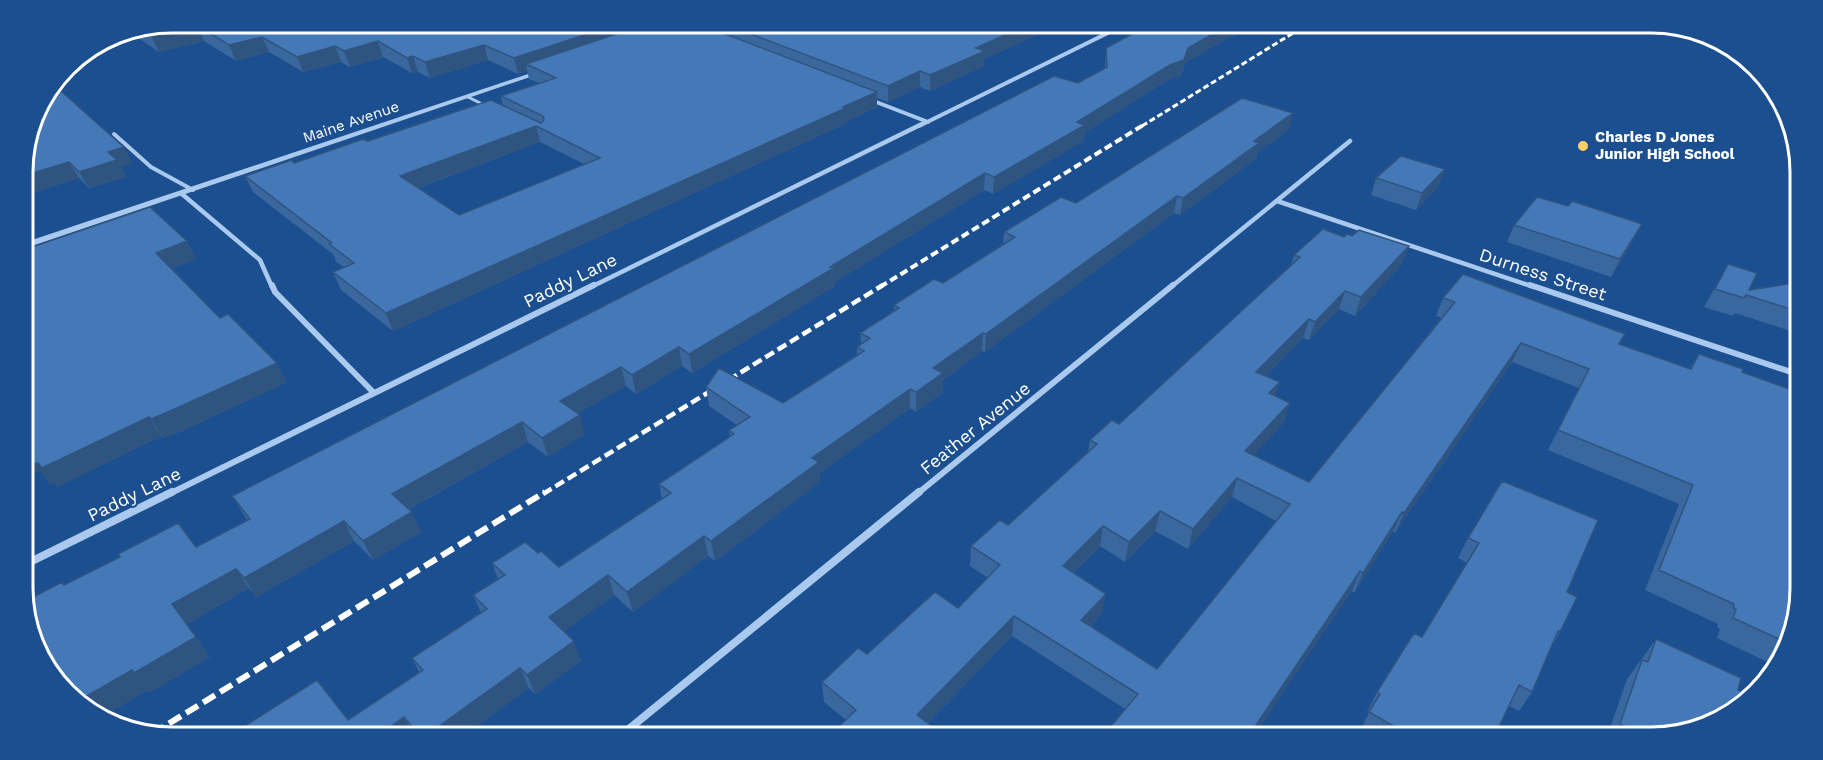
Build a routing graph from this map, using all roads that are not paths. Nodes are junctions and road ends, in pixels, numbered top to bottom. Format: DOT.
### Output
graph roads {
  1 [pos="1108,33"];
  2 [pos="545,70"];
  3 [pos="468,96"];
  4 [pos="862,96"];
  5 [pos="487,106"];
  6 [pos="928,122"];
  7 [pos="114,134"];
  8 [pos="1350,141"];
  9 [pos="193,190"];
  10 [pos="182,194"];
  11 [pos="1277,201"];
  12 [pos="33,243"];
  13 [pos="1790,372"];
  14 [pos="374,393"];
  15 [pos="33,561"];
  16 [pos="631,727"];
  1 -- 6 [label="street, Paddy Lane"];
  2 -- 3 [label="street, Maine Avenue"];
  3 -- 5 [label="lane"];
  3 -- 9 [label="street, Maine Avenue"];
  4 -- 6 [label="street"];
  6 -- 14 [label="street, Paddy Lane"];
  7 -- 9 [label="lane"];
  8 -- 11 [label="street, Feather Avenue"];
  9 -- 10 [label="street, Maine Avenue"];
  10 -- 12 [label="street, Maine Avenue"];
  10 -- 14 [label="street"];
  11 -- 13 [label="street, Durness Street"];
  11 -- 16 [label="street, Feather Avenue"];
  14 -- 15 [label="street, Paddy Lane"];
}
